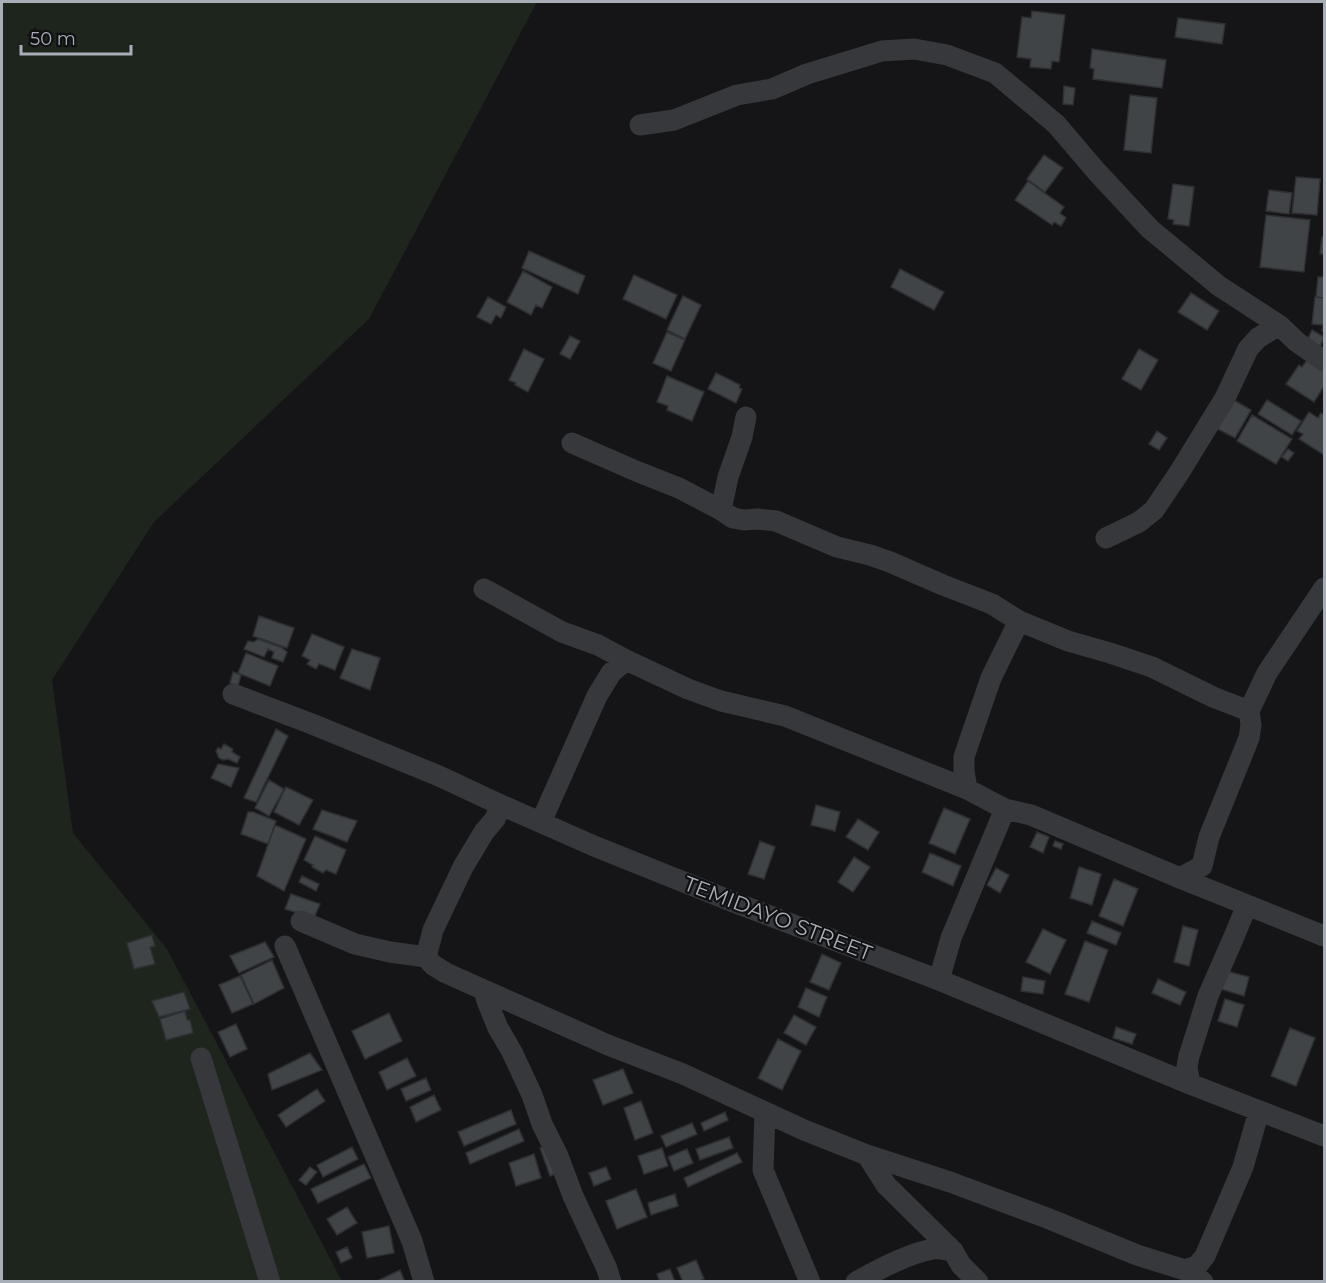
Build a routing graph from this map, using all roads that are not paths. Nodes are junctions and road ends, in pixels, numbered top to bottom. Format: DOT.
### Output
graph roads {
  1 [pos="640,125"];
  2 [pos="1280,325"];
  3 [pos="1324,361"];
  4 [pos="746,417"];
  5 [pos="572,443"];
  6 [pos="721,510"];
  7 [pos="1106,538"];
  8 [pos="1324,588"];
  9 [pos="484,589"];
  10 [pos="1019,621"];
  11 [pos="626,660"];
  12 [pos="233,694"];
  13 [pos="1249,711"];
  14 [pos="967,789"];
  15 [pos="501,805"];
  16 [pos="1005,809"];
  17 [pos="541,822"];
  18 [pos="1202,866"];
  19 [pos="1180,878"];
  20 [pos="1220,894"];
  21 [pos="1247,905"];
  22 [pos="301,921"];
  23 [pos="1324,936"];
  24 [pos="285,946"];
  25 [pos="426,957"];
  26 [pos="939,980"];
  27 [pos="484,990"];
  28 [pos="201,1058"];
  29 [pos="1190,1084"];
  30 [pos="1259,1111"];
  31 [pos="765,1112"];
  32 [pos="1324,1136"];
  33 [pos="867,1155"];
  34 [pos="953,1251"];
  35 [pos="1194,1276"];
  36 [pos="270,1281"];
  37 [pos="424,1281"];
  38 [pos="611,1281"];
  39 [pos="810,1281"];
  40 [pos="856,1281"];
  41 [pos="978,1281"];
  1 -- 2 [label="street"];
  2 -- 3 [label="street"];
  2 -- 7 [label="street"];
  4 -- 6 [label="street"];
  5 -- 6 [label="street"];
  6 -- 10 [label="street"];
  8 -- 13 [label="street"];
  9 -- 11 [label="street"];
  10 -- 13 [label="street"];
  10 -- 14 [label="street"];
  11 -- 14 [label="street"];
  11 -- 17 [label="street"];
  12 -- 15 [label="street, TEMIDAYO STREET"];
  13 -- 18 [label="street"];
  14 -- 16 [label="street"];
  15 -- 17 [label="street, TEMIDAYO STREET"];
  15 -- 25 [label="street"];
  16 -- 19 [label="street"];
  16 -- 26 [label="street"];
  17 -- 26 [label="street, TEMIDAYO STREET"];
  18 -- 19 [label="street"];
  18 -- 20 [label="street"];
  19 -- 20 [label="street"];
  20 -- 21 [label="street"];
  21 -- 23 [label="street"];
  21 -- 29 [label="street"];
  22 -- 25 [label="street"];
  24 -- 37 [label="street"];
  25 -- 27 [label="street"];
  26 -- 29 [label="street, TEMIDAYO STREET"];
  27 -- 31 [label="street"];
  27 -- 38 [label="street"];
  28 -- 36 [label="street"];
  29 -- 30 [label="street, TEMIDAYO STREET"];
  30 -- 32 [label="street, TEMIDAYO STREET"];
  30 -- 35 [label="street"];
  31 -- 33 [label="street"];
  31 -- 39 [label="street"];
  33 -- 34 [label="street"];
  33 -- 35 [label="street"];
  34 -- 40 [label="street"];
  34 -- 41 [label="street"];
}
